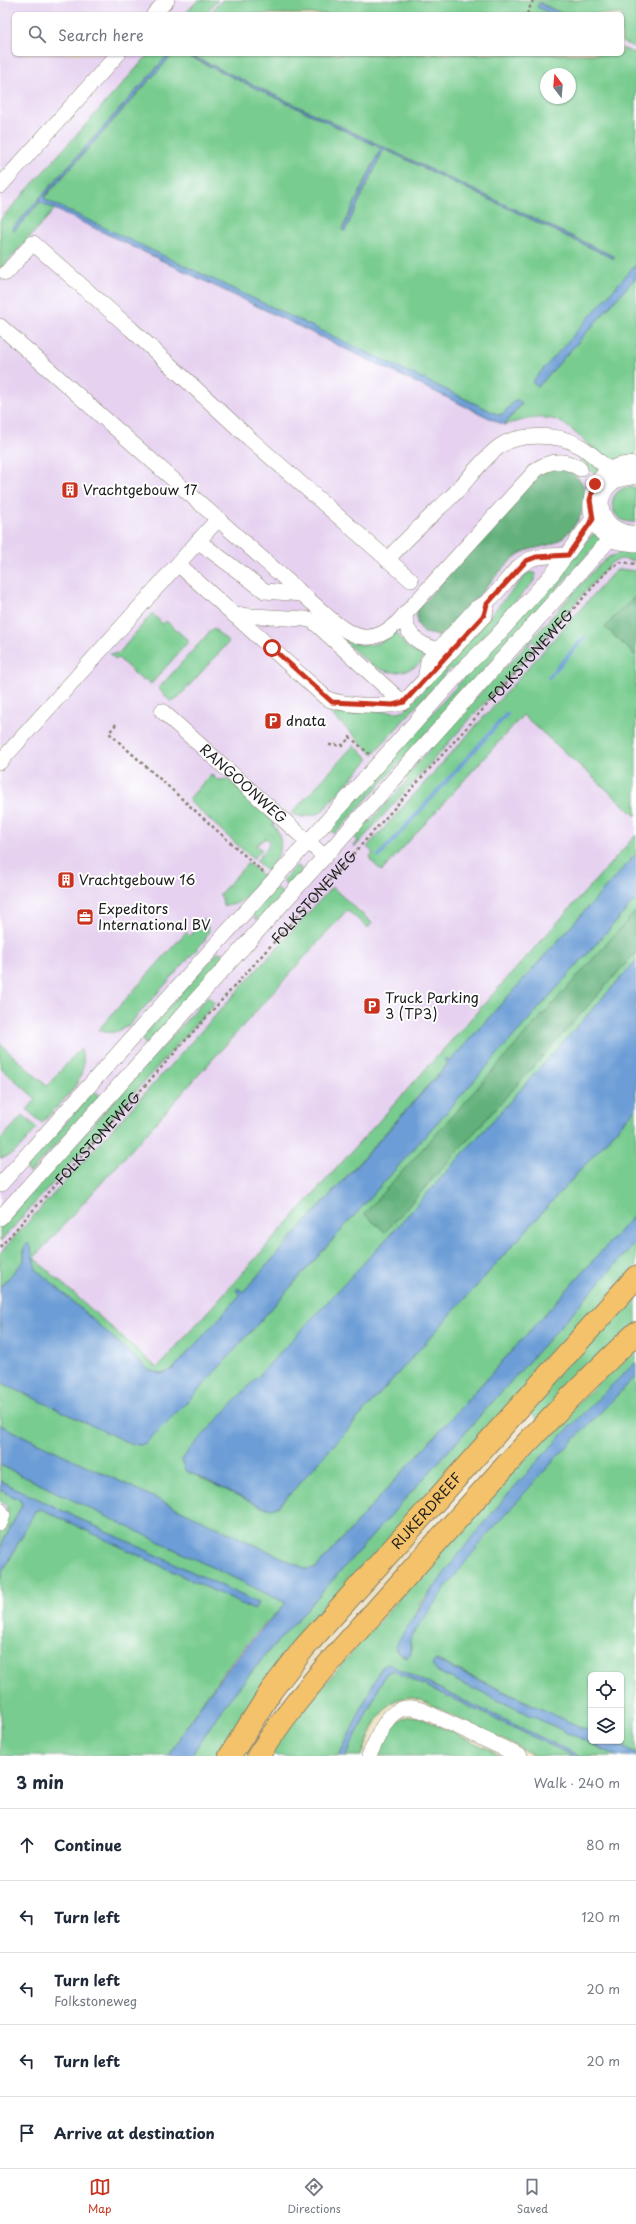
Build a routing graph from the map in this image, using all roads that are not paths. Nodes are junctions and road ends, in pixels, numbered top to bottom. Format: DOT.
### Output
graph roads {
  1 [pos="166,0"];
  2 [pos="156,12"];
  3 [pos="116,56"];
  4 [pos="0,186"];
  5 [pos="6,273"];
  6 [pos="0,326"];
  7 [pos="540,437"];
  8 [pos="636,465"];
  9 [pos="580,469"];
  10 [pos="609,470"];
  11 [pos="636,476"];
  12 [pos="596,484"];
  13 [pos="218,519"];
  14 [pos="593,519"];
  15 [pos="615,535"];
  16 [pos="635,540"];
  17 [pos="198,541"];
  18 [pos="568,555"];
  19 [pos="387,560"];
  20 [pos="178,564"];
  21 [pos="411,580"];
  22 [pos="302,594"];
  23 [pos="405,614"];
  24 [pos="234,615"];
  25 [pos="444,652"];
  26 [pos="402,703"];
  27 [pos="162,711"];
  28 [pos="0,762"];
  29 [pos="308,842"];
  30 [pos="325,857"];
  31 [pos="230,928"];
  32 [pos="247,944"];
  33 [pos="112,1060"];
  34 [pos="129,1075"];
  35 [pos="2,1182"];
  36 [pos="21,1194"];
  37 [pos="0,1218"];
  38 [pos="636,1277"];
  39 [pos="636,1333"];
  40 [pos="0,1510"];
  41 [pos="0,1523"];
  42 [pos="230,1756"];
  43 [pos="258,1756"];
  44 [pos="369,1756"];
  45 [pos="520,1756"];
  1 -- 2 [label="street"];
  3 -- 4 [label="street"];
  5 -- 19 [label="street"];
  6 -- 13 [label="street"];
  7 -- 9 [label="street"];
  7 -- 10 [label="street"];
  7 -- 19 [label="street"];
  8 -- 10 [label="street"];
  9 -- 12 [label="street"];
  9 -- 23 [label="street"];
  10 -- 12 [label="street"];
  11 -- 15 [label="street"];
  12 -- 14 [label="street"];
  13 -- 17 [label="street"];
  13 -- 22 [label="street"];
  14 -- 15 [label="street"];
  14 -- 18 [label="street"];
  15 -- 16 [label="street"];
  15 -- 30 [label="street, FOLKSTONEWEG"];
  17 -- 20 [label="street"];
  17 -- 22 [label="street"];
  18 -- 25 [label="street"];
  18 -- 29 [label="street"];
  19 -- 21 [label="street"];
  20 -- 24 [label="street"];
  20 -- 28 [label="street"];
  22 -- 23 [label="street"];
  23 -- 25 [label="street"];
  24 -- 26 [label="street"];
  24 -- 26 [label="street"];
  25 -- 26 [label="street"];
  27 -- 29 [label="street, RANGOONWEG"];
  29 -- 30 [label="street, RANGOONWEG"];
  29 -- 31 [label="street"];
  30 -- 32 [label="street, FOLKSTONEWEG"];
  31 -- 32 [label="street"];
  31 -- 33 [label="street"];
  32 -- 34 [label="street, FOLKSTONEWEG"];
  33 -- 34 [label="street, FOLKSTONEWEG"];
  33 -- 35 [label="street"];
  34 -- 36 [label="street, FOLKSTONEWEG"];
  35 -- 36 [label="street"];
  36 -- 37 [label="street, FOLKSTONEWEG"];
  38 -- 42 [label="highway, RIJKERDREEF"];
  39 -- 43 [label="highway, RIJKERDREEF"];
  40 -- 41 [label="street"];
  44 -- 45 [label="street"];
}
